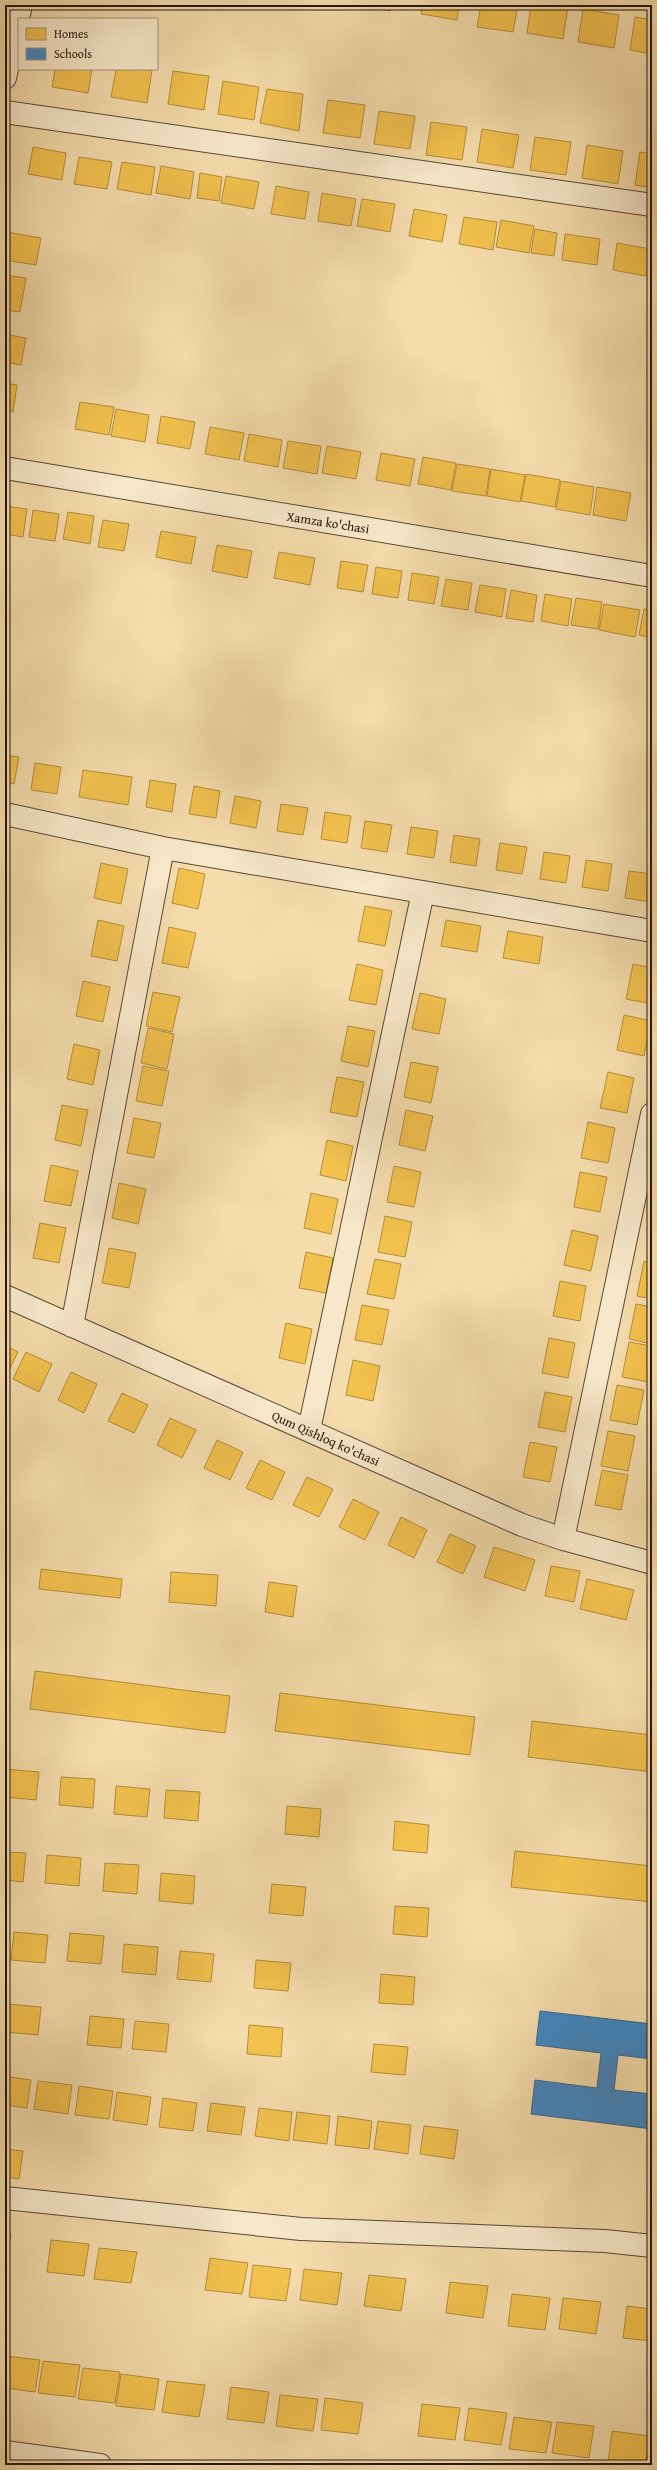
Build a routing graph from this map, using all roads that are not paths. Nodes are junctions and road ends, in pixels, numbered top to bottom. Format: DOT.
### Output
graph roads {
  1 [pos="21,5"];
  2 [pos="18,18"];
  3 [pos="18,19"];
  4 [pos="5,78"];
  5 [pos="5,112"];
  6 [pos="652,205"];
  7 [pos="5,468"];
  8 [pos="652,576"];
  9 [pos="5,814"];
  10 [pos="163,848"];
  11 [pos="423,892"];
  12 [pos="652,931"];
  13 [pos="652,1114"];
  14 [pos="5,1296"];
  15 [pos="72,1326"];
  16 [pos="309,1430"];
  17 [pos="563,1539"];
  18 [pos="652,1563"];
  19 [pos="5,2198"];
  20 [pos="652,2246"];
  21 [pos="5,2452"];
  22 [pos="100,2465"];
  1 -- 2 [label="street"];
  3 -- 4 [label="street"];
  5 -- 6 [label="street"];
  7 -- 8 [label="street, Xamza ko'chasi"];
  9 -- 10 [label="street"];
  10 -- 11 [label="street"];
  10 -- 15 [label="street"];
  11 -- 12 [label="street"];
  11 -- 16 [label="street"];
  13 -- 17 [label="street"];
  14 -- 15 [label="street, Qum Qishloq ko'chasi"];
  15 -- 16 [label="street, Qum Qishloq ko'chasi"];
  16 -- 17 [label="street, Qum Qishloq ko'chasi"];
  17 -- 18 [label="street, Qum Qishloq ko'chasi"];
  19 -- 20 [label="street"];
  21 -- 22 [label="street"];
}
